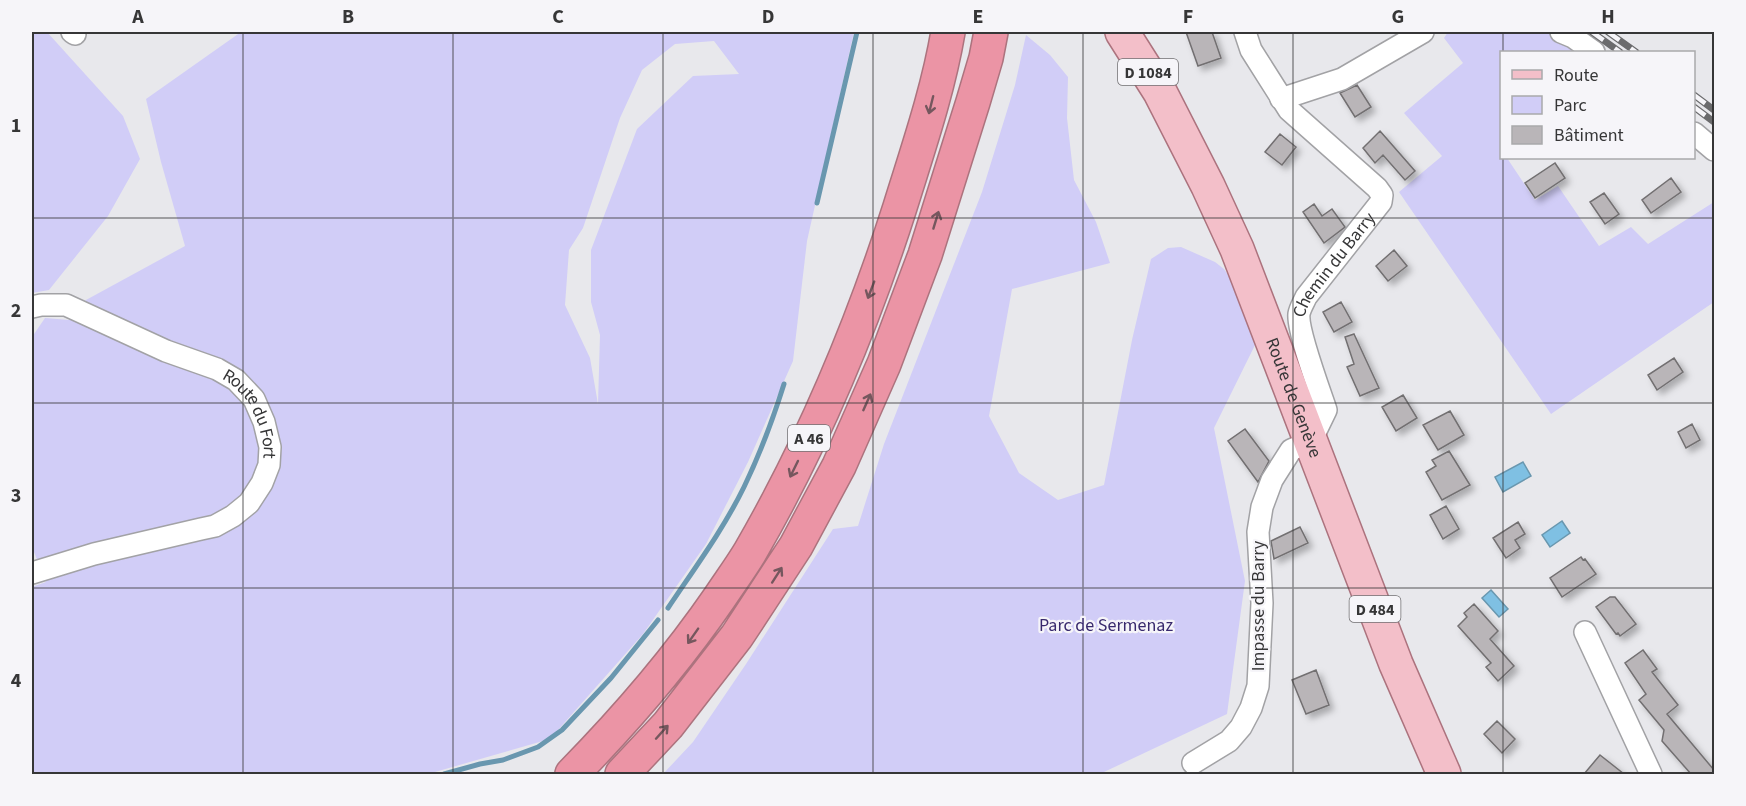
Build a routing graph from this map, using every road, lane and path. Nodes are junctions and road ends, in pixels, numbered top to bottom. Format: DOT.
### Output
graph roads {
  1 [pos="1122,32"];
  2 [pos="1245,32"];
  3 [pos="1423,32"];
  4 [pos="1561,32"];
  5 [pos="947,40"];
  6 [pos="988,45"];
  7 [pos="1593,51"];
  8 [pos="1281,99"];
  9 [pos="1172,114"];
  10 [pos="1695,134"];
  11 [pos="1714,150"];
  12 [pos="32,307"];
  13 [pos="1311,441"];
  14 [pos="32,573"];
  15 [pos="1585,632"];
  16 [pos="1193,763"];
  17 [pos="572,774"];
  18 [pos="622,774"];
  19 [pos="1444,774"];
  20 [pos="1651,774"];
  1 -- 9 [label="main road, Route de Genève / D 1084"];
  2 -- 8 [label="street, Chemin du Barry"];
  3 -- 8 [label="street"];
  4 -- 7 [label="street"];
  5 -- 17 [label="highway, A 46, one-way"];
  18 -- 6 [label="highway, A 46, one-way"];
  8 -- 13 [label="street, Chemin du Barry"];
  9 -- 13 [label="main road, Route de Genève / D 484"];
  10 -- 11 [label="street"];
  12 -- 14 [label="street, Route du Fort"];
  13 -- 16 [label="street, Impasse du Barry"];
  13 -- 19 [label="main road, Route de Genève / D 484"];
  15 -- 20 [label="street"];
}
